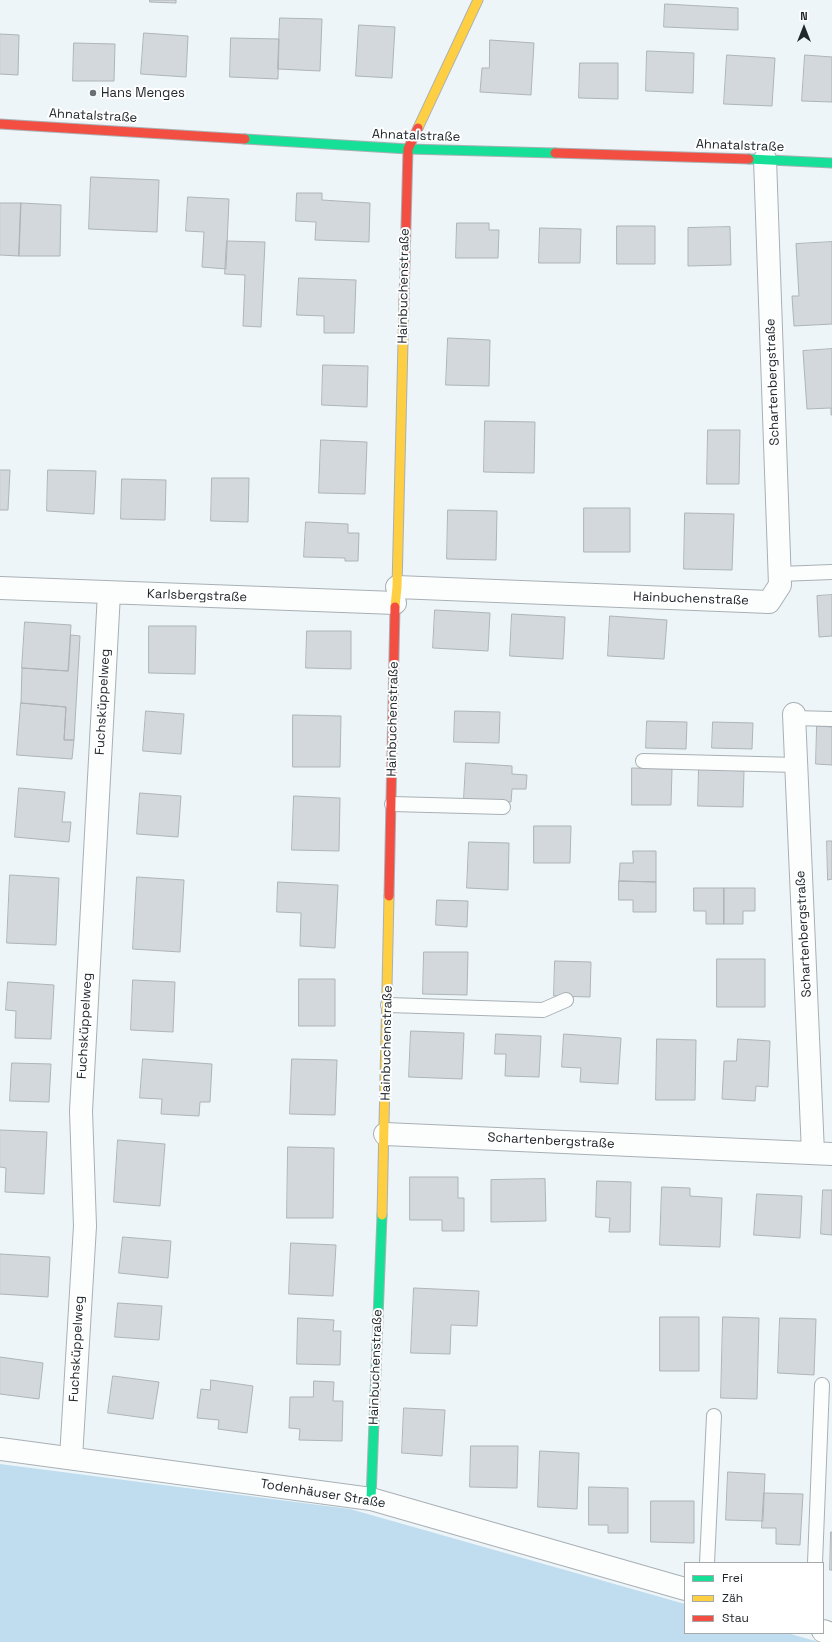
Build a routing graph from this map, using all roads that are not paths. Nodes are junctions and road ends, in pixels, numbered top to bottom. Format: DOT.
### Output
graph roads {
  1 [pos="478,0"];
  2 [pos="0,124"];
  3 [pos="408,150"];
  4 [pos="765,159"];
  5 [pos="832,163"];
  6 [pos="832,572"];
  7 [pos="780,574"];
  8 [pos="0,588"];
  9 [pos="109,593"];
  10 [pos="396,595"];
  11 [pos="769,602"];
  12 [pos="794,716"];
  13 [pos="832,719"];
  14 [pos="642,761"];
  15 [pos="796,765"];
  16 [pos="392,804"];
  17 [pos="503,807"];
  18 [pos="566,1000"];
  19 [pos="388,1005"];
  20 [pos="385,1134"];
  21 [pos="822,1153"];
  22 [pos="822,1384"];
  23 [pos="714,1416"];
  24 [pos="0,1449"];
  25 [pos="71,1458"];
  26 [pos="371,1500"];
  27 [pos="708,1562"];
  28 [pos="815,1562"];
  29 [pos="684,1589"];
  1 -- 3 [label="street, Hainbuchenstraße"];
  2 -- 3 [label="street, Ahnatalstraße"];
  3 -- 4 [label="street, Ahnatalstraße"];
  3 -- 10 [label="street, Hainbuchenstraße"];
  4 -- 5 [label="street, Ahnatalstraße"];
  4 -- 7 [label="street, Schartenbergstraße"];
  6 -- 7 [label="lane"];
  7 -- 11 [label="street, Schartenbergstraße"];
  8 -- 9 [label="street, Karlsbergstraße"];
  9 -- 10 [label="street, Karlsbergstraße"];
  9 -- 25 [label="street, Fuchsküppelweg"];
  10 -- 11 [label="street, Hainbuchenstraße"];
  10 -- 16 [label="street, Hainbuchenstraße"];
  12 -- 13 [label="lane"];
  12 -- 15 [label="street, Schartenbergstraße"];
  14 -- 15 [label="lane"];
  15 -- 21 [label="street, Schartenbergstraße"];
  16 -- 17 [label="lane"];
  16 -- 19 [label="street, Hainbuchenstraße"];
  18 -- 19 [label="lane"];
  19 -- 20 [label="street, Hainbuchenstraße"];
  20 -- 21 [label="street, Schartenbergstraße"];
  20 -- 26 [label="street, Hainbuchenstraße"];
  22 -- 28 [label="lane"];
  23 -- 27 [label="lane"];
  24 -- 25 [label="street, Todenhäuser Straße"];
  25 -- 26 [label="street, Todenhäuser Straße"];
  26 -- 29 [label="street, Todenhäuser Straße"];
}
